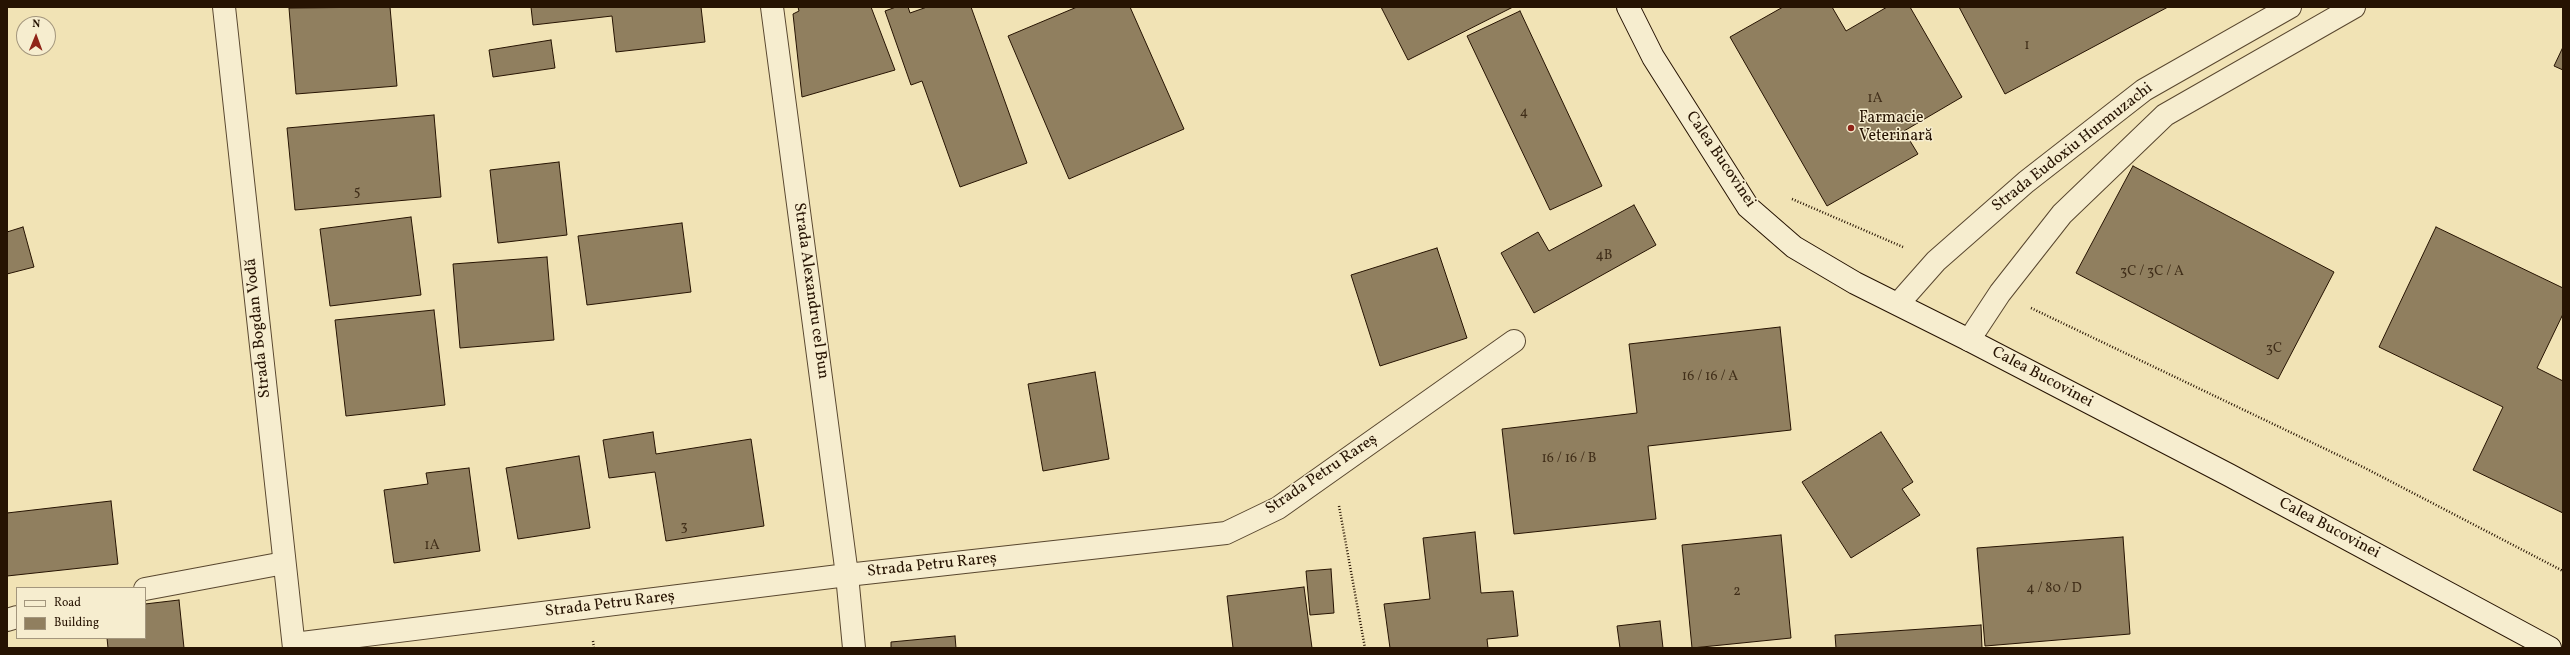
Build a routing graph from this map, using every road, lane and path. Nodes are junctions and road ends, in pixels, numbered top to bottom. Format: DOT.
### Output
graph roads {
  1 [pos="224,7"];
  2 [pos="772,7"];
  3 [pos="1628,7"];
  4 [pos="2290,7"];
  5 [pos="2354,7"];
  6 [pos="1790,198"];
  7 [pos="1936,261"];
  8 [pos="2000,293"];
  9 [pos="1898,304"];
  10 [pos="1969,340"];
  11 [pos="1514,341"];
  12 [pos="1332,470"];
  13 [pos="284,563"];
  14 [pos="2563,571"];
  15 [pos="847,575"];
  16 [pos="146,589"];
  17 [pos="294,646"];
  18 [pos="854,648"];
  19 [pos="1365,648"];
  20 [pos="2550,648"];
  1 -- 13 [label="street, Strada Bogdan Vodă"];
  2 -- 15 [label="street, Strada Alexandru cel Bun"];
  3 -- 9 [label="street, Calea Bucovinei"];
  4 -- 7 [label="street, Strada Eudoxiu Hurmuzachi"];
  5 -- 8 [label="street, Strada Eudoxiu Hurmuzachi"];
  6 -- 7 [label="path"];
  7 -- 9 [label="street, Strada Eudoxiu Hurmuzachi"];
  8 -- 10 [label="street, Strada Eudoxiu Hurmuzachi"];
  8 -- 14 [label="path"];
  9 -- 10 [label="street, Calea Bucovinei"];
  10 -- 20 [label="street, Calea Bucovinei"];
  11 -- 12 [label="street, Strada Petru Rareș"];
  12 -- 15 [label="street, Strada Petru Rareș"];
  12 -- 19 [label="path"];
  13 -- 16 [label="street"];
  13 -- 17 [label="street, Strada Bogdan Vodă"];
  15 -- 17 [label="street, Strada Petru Rareș"];
  15 -- 18 [label="street, Strada Alexandru cel Bun"];
}
